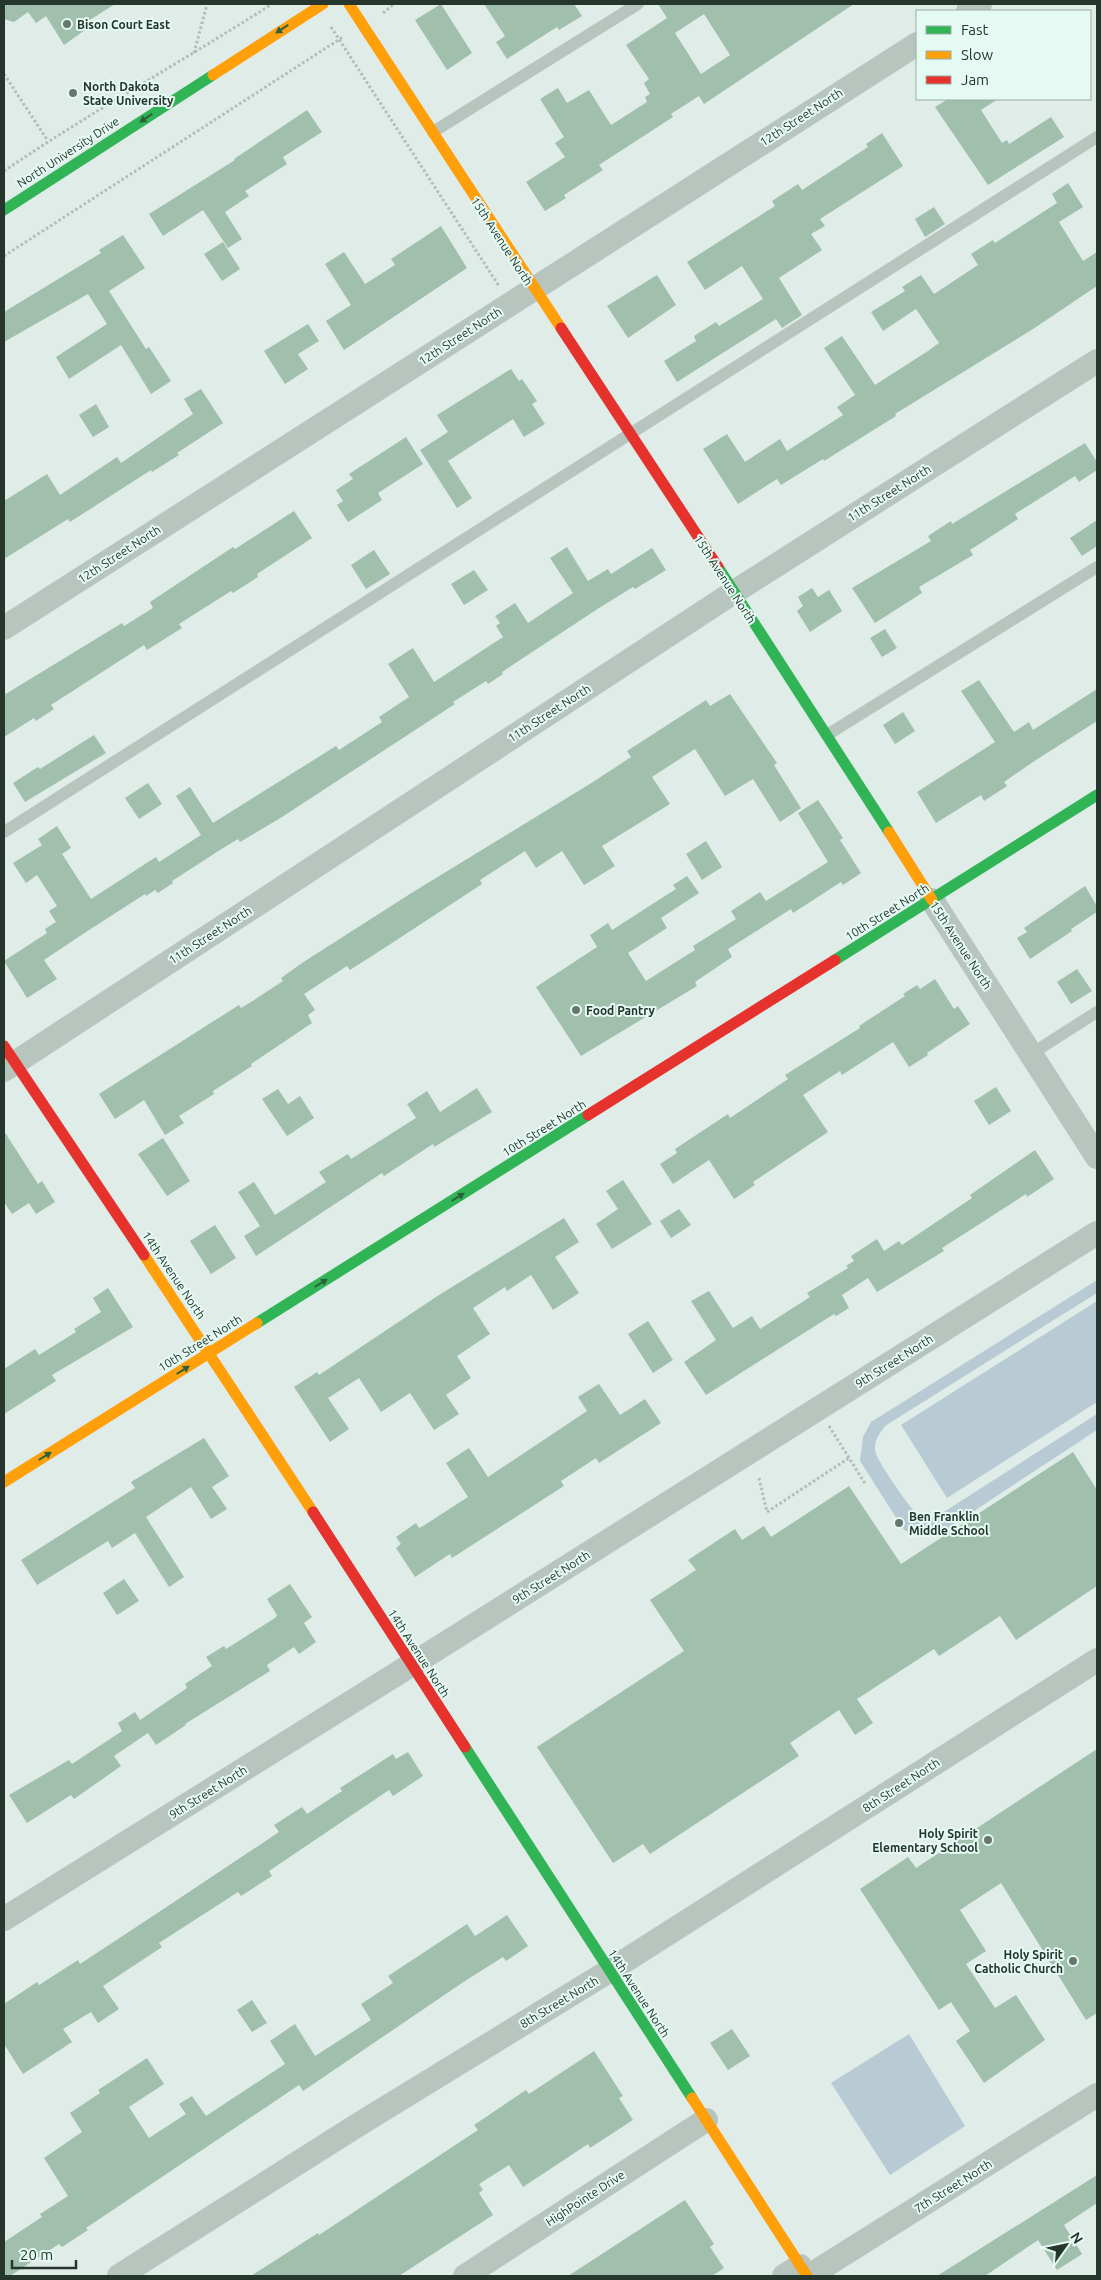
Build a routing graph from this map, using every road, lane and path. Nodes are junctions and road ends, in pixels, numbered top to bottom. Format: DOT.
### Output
graph roads {
  1 [pos="207,4"];
  2 [pos="272,4"];
  3 [pos="323,4"];
  4 [pos="349,4"];
  5 [pos="394,4"];
  6 [pos="638,4"];
  7 [pos="327,22"];
  8 [pos="364,26"];
  9 [pos="339,39"];
  10 [pos="916,45"];
  11 [pos="194,54"];
  12 [pos="4,74"];
  13 [pos="433,132"];
  14 [pos="1097,137"];
  15 [pos="48,141"];
  16 [pos="4,171"];
  17 [pos="4,210"];
  18 [pos="4,256"];
  19 [pos="533,289"];
  20 [pos="510,304"];
  21 [pos="1097,361"];
  22 [pos="630,433"];
  23 [pos="1097,567"];
  24 [pos="734,592"];
  25 [pos="4,628"];
  26 [pos="827,735"];
  27 [pos="1097,796"];
  28 [pos="4,832"];
  29 [pos="932,900"];
  30 [pos="1097,1012"];
  31 [pos="1031,1054"];
  32 [pos="7,1060"];
  33 [pos="1097,1157"];
  34 [pos="1097,1233"];
  35 [pos="210,1353"];
  36 [pos="818,1408"];
  37 [pos="849,1458"];
  38 [pos="759,1478"];
  39 [pos="4,1482"];
  40 [pos="866,1485"];
  41 [pos="1097,1660"];
  42 [pos="411,1665"];
  43 [pos="4,1919"];
  44 [pos="609,1972"];
  45 [pos="1097,2095"];
  46 [pos="706,2120"];
  47 [pos="800,2274"];
  48 [pos="119,2276"];
  49 [pos="465,2276"];
  1 -- 11 [label="path"];
  2 -- 11 [label="path"];
  3 -- 17 [label="street, North University Drive, one-way"];
  4 -- 8 [label="street, 15th Avenue North"];
  5 -- 8 [label="path"];
  6 -- 13 [label="lane"];
  7 -- 9 [label="path"];
  8 -- 9 [label="path"];
  8 -- 13 [label="street, 15th Avenue North"];
  9 -- 18 [label="path"];
  9 -- 20 [label="path"];
  10 -- 19 [label="street, 12th Street North"];
  11 -- 15 [label="path"];
  12 -- 15 [label="path"];
  13 -- 19 [label="street, 15th Avenue North"];
  14 -- 22 [label="lane"];
  15 -- 16 [label="path"];
  19 -- 20 [label="street, 12th Street North"];
  19 -- 22 [label="street, 15th Avenue North"];
  20 -- 25 [label="street, 12th Street North"];
  21 -- 24 [label="street, 11th Street North"];
  22 -- 24 [label="street, 15th Avenue North"];
  22 -- 28 [label="lane"];
  23 -- 26 [label="lane"];
  24 -- 26 [label="street, 15th Avenue North"];
  24 -- 32 [label="street, 11th Street North"];
  26 -- 29 [label="street, 15th Avenue North"];
  27 -- 29 [label="street, 10th Street North"];
  29 -- 31 [label="street, 15th Avenue North"];
  35 -- 29 [label="street, 10th Street North, one-way"];
  30 -- 31 [label="lane"];
  31 -- 33 [label="street, 15th Avenue North"];
  32 -- 35 [label="street, 14th Avenue North"];
  34 -- 36 [label="street, 9th Street North"];
  39 -- 35 [label="street, 10th Street North, one-way"];
  35 -- 42 [label="street, 14th Avenue North"];
  36 -- 37 [label="path"];
  36 -- 42 [label="street, 9th Street North"];
  37 -- 38 [label="path"];
  37 -- 40 [label="path"];
  41 -- 44 [label="street, 8th Street North"];
  42 -- 43 [label="street, 9th Street North"];
  42 -- 44 [label="street, 14th Avenue North"];
  44 -- 46 [label="street, 14th Avenue North"];
  44 -- 48 [label="street, 8th Street North"];
  45 -- 47 [label="street, 7th Street North"];
  46 -- 47 [label="street, 14th Avenue North"];
  46 -- 49 [label="street, HighPointe Drive"];
}
